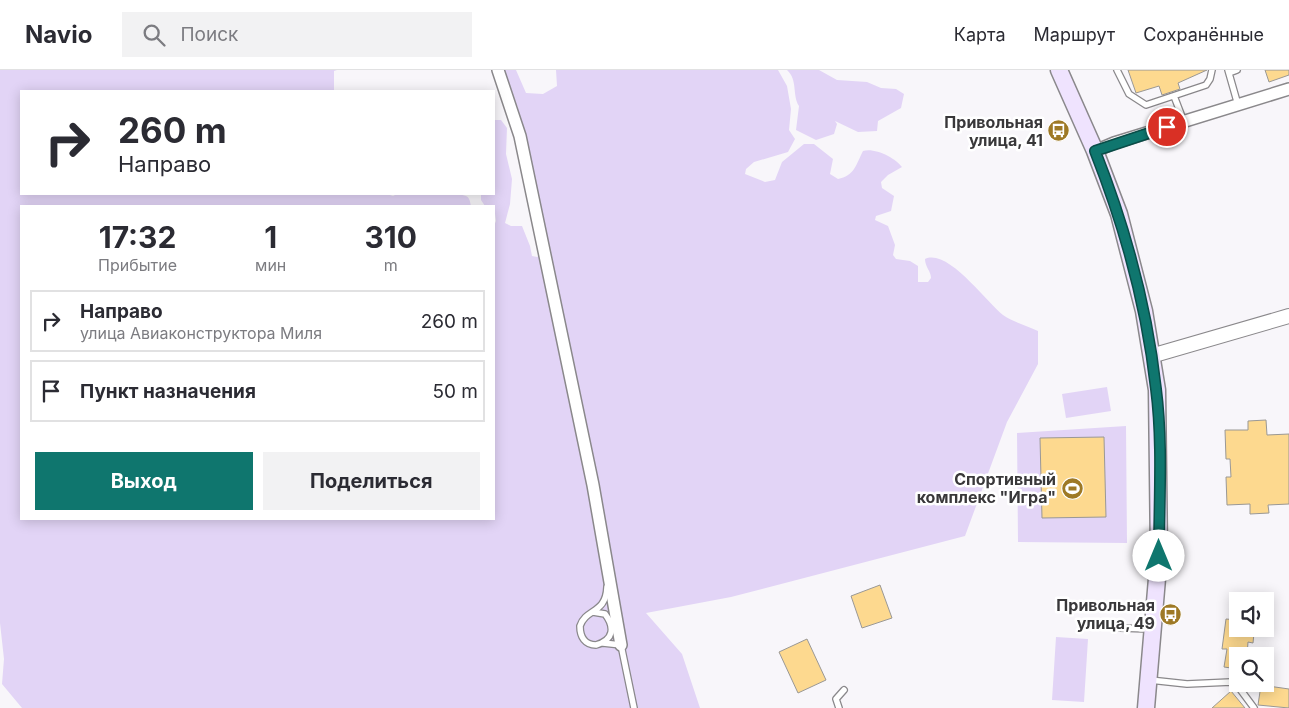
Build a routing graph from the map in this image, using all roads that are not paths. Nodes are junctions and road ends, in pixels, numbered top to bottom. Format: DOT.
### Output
graph roads {
  1 [pos="498,70"];
  2 [pos="1059,70"];
  3 [pos="1118,70"];
  4 [pos="1212,70"];
  5 [pos="1237,70"];
  6 [pos="1228,71"];
  7 [pos="1289,89"];
  8 [pos="1174,96"];
  9 [pos="1238,105"];
  10 [pos="1184,122"];
  11 [pos="1095,151"];
  12 [pos="1288,319"];
  13 [pos="1151,356"];
  14 [pos="607,574"];
  15 [pos="593,612"];
  16 [pos="1120,628"];
  17 [pos="1152,629"];
  18 [pos="602,644"];
  19 [pos="621,645"];
  20 [pos="1148,680"];
  21 [pos="844,690"];
  22 [pos="634,708"];
  23 [pos="839,708"];
  24 [pos="1146,708"];
  25 [pos="1254,708"];
  1 -- 14 [label="street"];
  2 -- 11 [label="main road"];
  3 -- 8 [label="lane"];
  4 -- 8 [label="lane"];
  5 -- 6 [label="lane"];
  6 -- 9 [label="lane"];
  7 -- 9 [label="street"];
  8 -- 10 [label="lane"];
  9 -- 10 [label="street"];
  10 -- 11 [label="street"];
  11 -- 13 [label="main road"];
  12 -- 13 [label="street"];
  13 -- 17 [label="main road"];
  14 -- 15 [label="lane"];
  14 -- 19 [label="street"];
  15 -- 18 [label="lane"];
  15 -- 18 [label="lane"];
  16 -- 17 [label="lane"];
  17 -- 20 [label="main road"];
  18 -- 19 [label="lane"];
  19 -- 22 [label="lane"];
  20 -- 24 [label="main road"];
  20 -- 25 [label="lane"];
  21 -- 23 [label="lane"];
}
